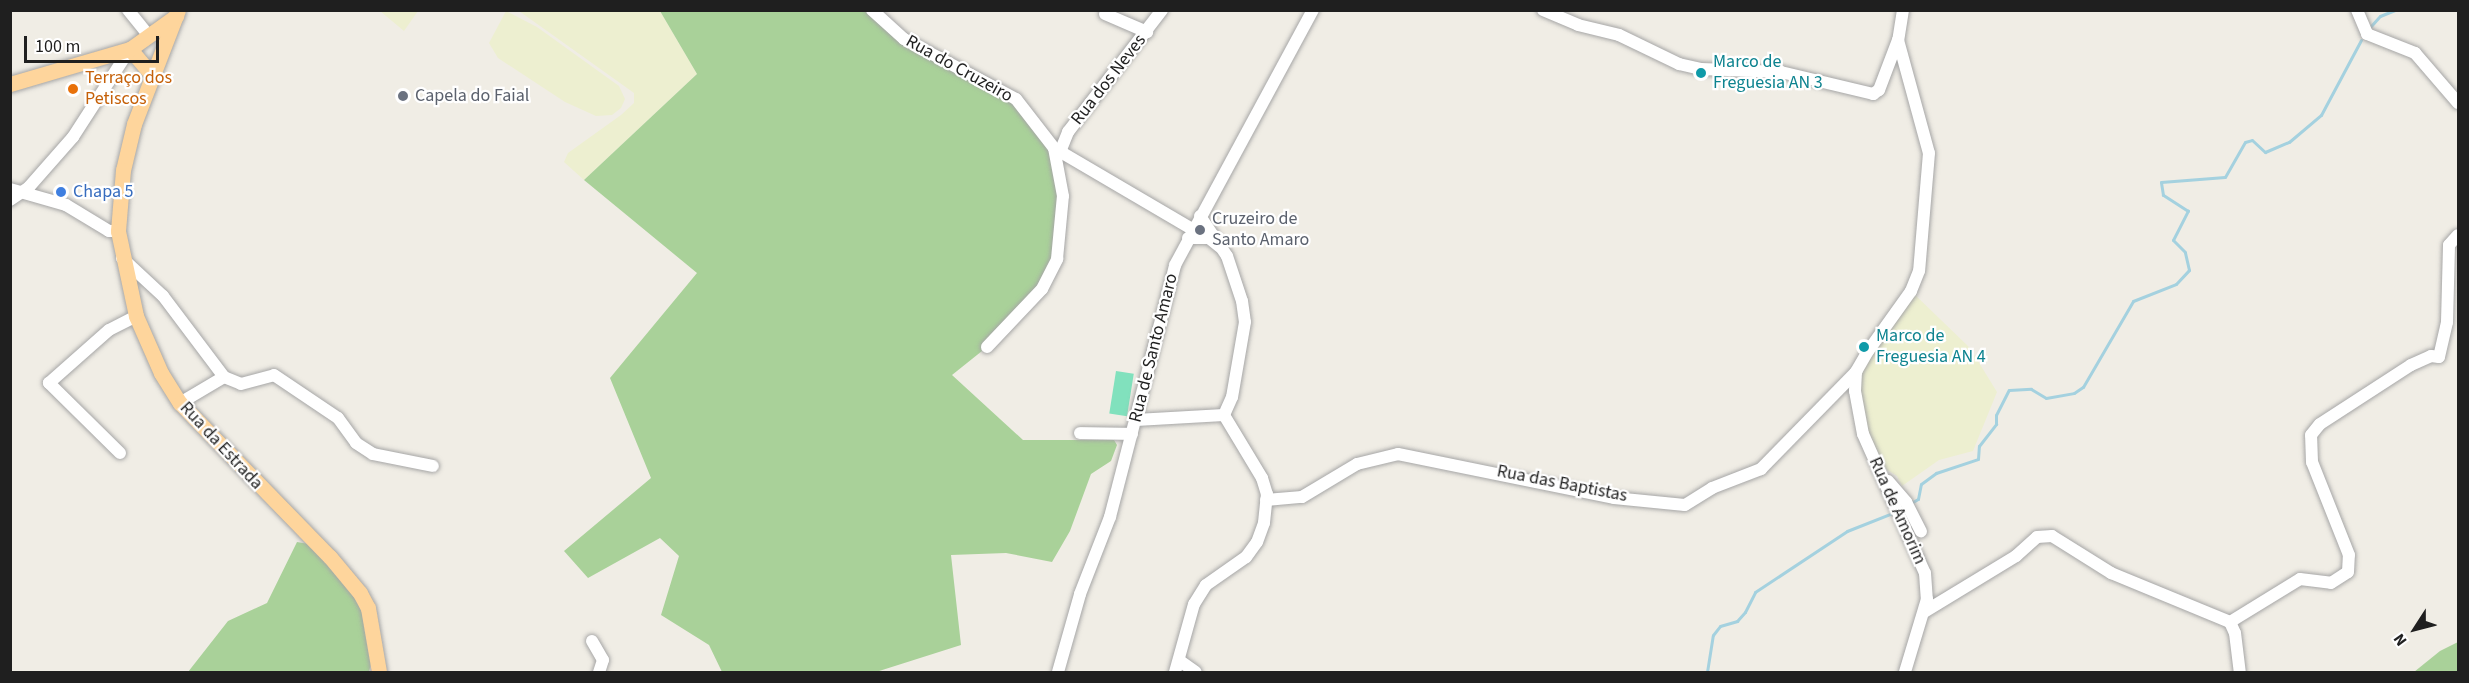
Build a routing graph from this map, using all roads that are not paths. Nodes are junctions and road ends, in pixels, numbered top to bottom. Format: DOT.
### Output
graph roads {
  1 [pos="128,10"];
  2 [pos="872,10"];
  3 [pos="1162,10"];
  4 [pos="1313,10"];
  5 [pos="1543,10"];
  6 [pos="1903,10"];
  7 [pos="2357,10"];
  8 [pos="177,13"];
  9 [pos="1105,14"];
  10 [pos="1147,32"];
  11 [pos="1898,40"];
  12 [pos="141,42"];
  13 [pos="161,52"];
  14 [pos="152,75"];
  15 [pos="10,84"];
  16 [pos="2458,103"];
  17 [pos="1057,150"];
  18 [pos="10,189"];
  19 [pos="25,191"];
  20 [pos="10,200"];
  21 [pos="1200,216"];
  22 [pos="118,231"];
  23 [pos="1190,234"];
  24 [pos="2458,235"];
  25 [pos="1225,252"];
  26 [pos="122,258"];
  27 [pos="136,316"];
  28 [pos="987,347"];
  29 [pos="1856,372"];
  30 [pos="224,377"];
  31 [pos="180,403"];
  32 [pos="1224,415"];
  33 [pos="1136,420"];
  34 [pos="1080,434"];
  35 [pos="1132,434"];
  36 [pos="120,453"];
  37 [pos="433,466"];
  38 [pos="1882,477"];
  39 [pos="1266,500"];
  40 [pos="1921,531"];
  41 [pos="1924,612"];
  42 [pos="2230,622"];
  43 [pos="592,641"];
  44 [pos="1178,667"];
  45 [pos="380,672"];
  46 [pos="599,672"];
  47 [pos="1058,672"];
  48 [pos="1196,672"];
  49 [pos="1905,672"];
  50 [pos="2240,672"];
  1 -- 12 [label="street"];
  2 -- 17 [label="street, Rua do Cruzeiro"];
  3 -- 10 [label="street, Rua dos Neves"];
  4 -- 21 [label="street, Rua de Santo Amaro"];
  5 -- 11 [label="street"];
  6 -- 11 [label="street"];
  7 -- 16 [label="street"];
  8 -- 12 [label="main road"];
  8 -- 13 [label="main road, Rua da Estrada"];
  9 -- 10 [label="street"];
  10 -- 17 [label="street, Rua dos Neves"];
  11 -- 29 [label="street, Rua de Amorim"];
  12 -- 13 [label="main road"];
  12 -- 14 [label="main road"];
  12 -- 15 [label="main road"];
  12 -- 19 [label="street"];
  13 -- 14 [label="main road, Rua da Estrada"];
  14 -- 22 [label="main road, Rua da Estrada"];
  17 -- 23 [label="street, Rua do Cruzeiro"];
  17 -- 28 [label="street"];
  18 -- 19 [label="street"];
  19 -- 20 [label="street"];
  19 -- 22 [label="street"];
  21 -- 23 [label="street, Rua de Santo Amaro"];
  21 -- 25 [label="street"];
  22 -- 26 [label="main road, Rua da Estrada"];
  23 -- 25 [label="street, Rua do Cruzeiro"];
  23 -- 33 [label="street, Rua de Santo Amaro"];
  24 -- 42 [label="street"];
  25 -- 32 [label="street"];
  26 -- 27 [label="main road, Rua da Estrada"];
  26 -- 30 [label="street"];
  27 -- 31 [label="main road, Rua da Estrada"];
  27 -- 36 [label="street"];
  29 -- 38 [label="street, Rua de Amorim"];
  29 -- 39 [label="street, Rua das Baptistas"];
  30 -- 31 [label="street"];
  30 -- 37 [label="street"];
  31 -- 45 [label="main road, Rua da Estrada"];
  32 -- 33 [label="street"];
  32 -- 39 [label="street"];
  33 -- 35 [label="street, Rua de Santo Amaro"];
  34 -- 35 [label="street"];
  35 -- 47 [label="street, Rua de Santo Amaro"];
  38 -- 40 [label="street"];
  38 -- 41 [label="street, Rua de Amorim"];
  39 -- 44 [label="street"];
  41 -- 42 [label="street"];
  41 -- 49 [label="street, Rua de Amorim"];
  42 -- 50 [label="street"];
  43 -- 46 [label="street"];
  44 -- 48 [label="street"];
}
